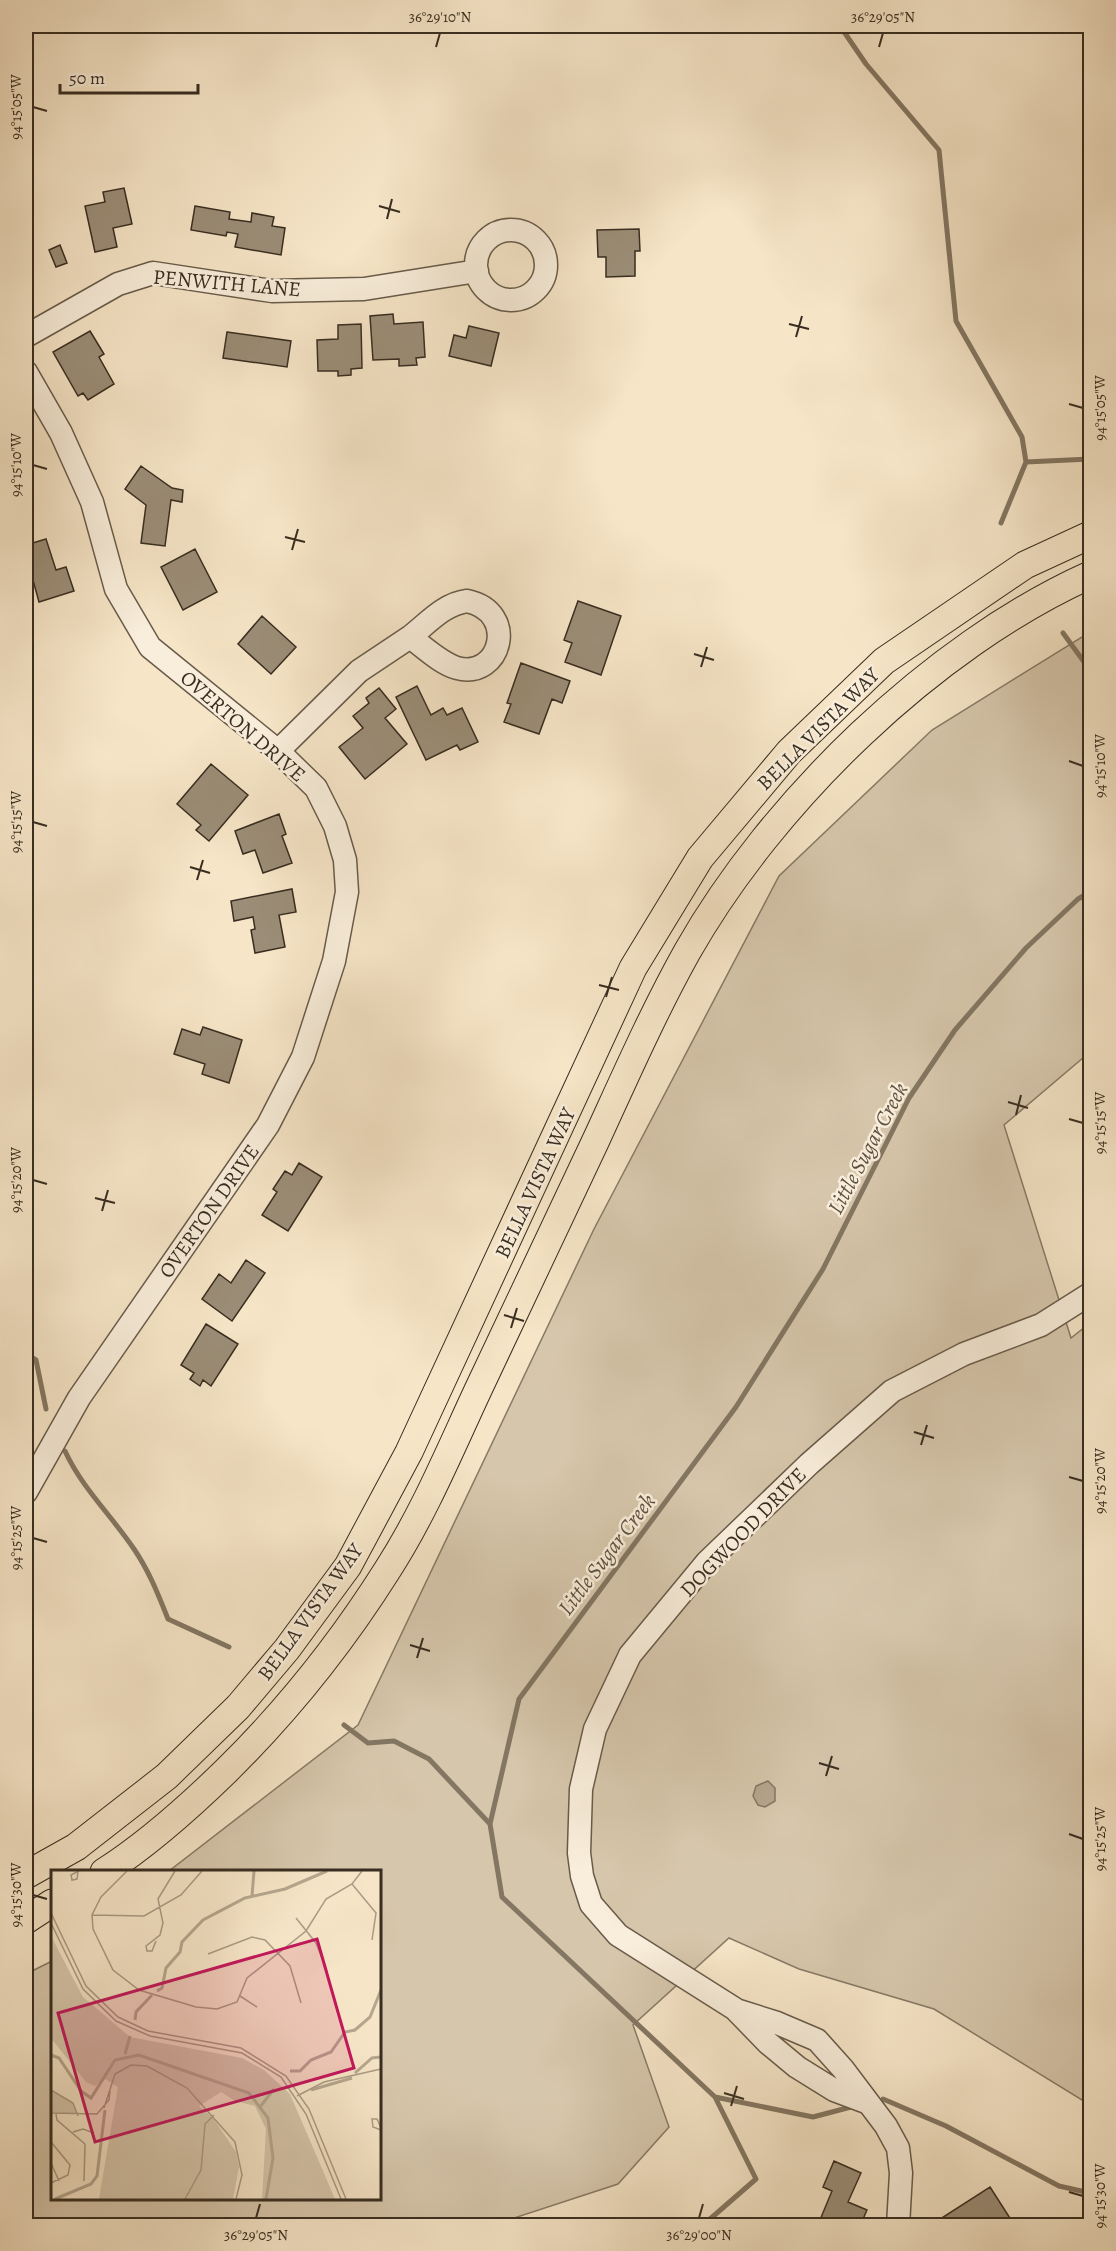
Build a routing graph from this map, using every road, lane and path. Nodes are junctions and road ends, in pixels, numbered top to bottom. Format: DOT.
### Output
graph roads {
  1 [pos="477,271"];
  2 [pos="26,336"];
  3 [pos="26,372"];
  4 [pos="1090,518"];
  5 [pos="1090,535"];
  6 [pos="1025,565"];
  7 [pos="1090,575"];
  8 [pos="410,637"];
  9 [pos="278,751"];
  10 [pos="1090,1294"];
  11 [pos="26,1492"];
  12 [pos="107,1870"];
  13 [pos="26,1875"];
  14 [pos="51,1904"];
  15 [pos="26,1920"];
  16 [pos="735,2009"];
  17 [pos="866,2102"];
  18 [pos="898,2226"];
  1 -- 2 [label="street, PENWITH LANE"];
  3 -- 9 [label="street, OVERTON DRIVE"];
  4 -- 6 [label="main road"];
  5 -- 6 [label="main road, BELLA VISTA WAY"];
  6 -- 13 [label="main road, BELLA VISTA WAY"];
  7 -- 12 [label="main road, BELLA VISTA WAY"];
  8 -- 9 [label="street"];
  9 -- 11 [label="street, OVERTON DRIVE"];
  10 -- 16 [label="street, DOGWOOD DRIVE"];
  14 -- 15 [label="main road"];
  16 -- 17 [label="street, DOGWOOD DRIVE"];
  16 -- 17 [label="street, DOGWOOD DRIVE"];
  17 -- 18 [label="street, DOGWOOD DRIVE"];
}
